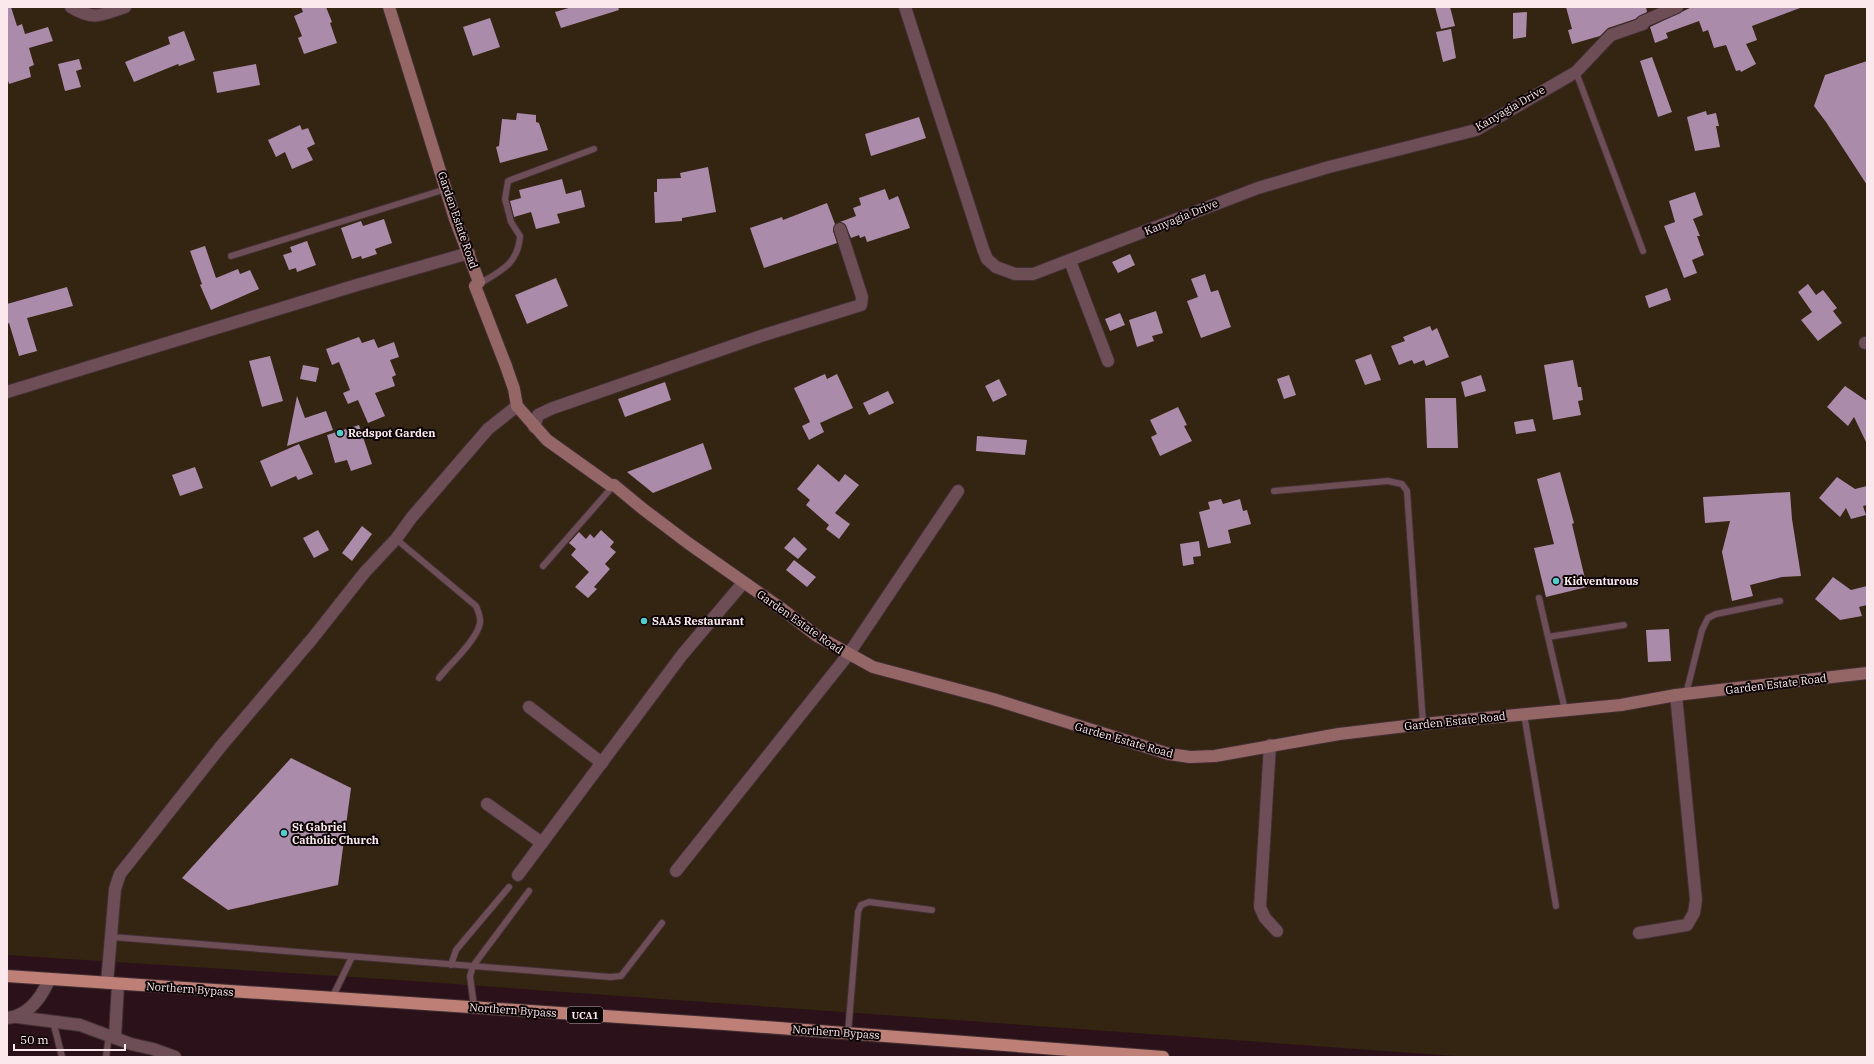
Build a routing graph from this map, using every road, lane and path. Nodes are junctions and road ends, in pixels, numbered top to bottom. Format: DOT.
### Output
graph roads {
  1 [pos="71,7"];
  2 [pos="125,7"];
  3 [pos="389,7"];
  4 [pos="905,7"];
  5 [pos="1677,7"];
  6 [pos="1576,72"];
  7 [pos="594,149"];
  8 [pos="446,189"];
  9 [pos="840,228"];
  10 [pos="1644,250"];
  11 [pos="469,253"];
  12 [pos="231,256"];
  13 [pos="1070,261"];
  14 [pos="475,286"];
  15 [pos="1108,361"];
  16 [pos="7,392"];
  17 [pos="517,406"];
  18 [pos="534,427"];
  19 [pos="614,485"];
  20 [pos="958,491"];
  21 [pos="1274,491"];
  22 [pos="396,539"];
  23 [pos="544,566"];
  24 [pos="743,583"];
  25 [pos="1539,598"];
  26 [pos="1780,601"];
  27 [pos="1624,625"];
  28 [pos="1548,637"];
  29 [pos="848,655"];
  30 [pos="1867,673"];
  31 [pos="439,678"];
  32 [pos="1681,695"];
  33 [pos="529,708"];
  34 [pos="1565,710"];
  35 [pos="1524,714"];
  36 [pos="1423,724"];
  37 [pos="1270,745"];
  38 [pos="602,763"];
  39 [pos="487,804"];
  40 [pos="542,843"];
  41 [pos="676,871"];
  42 [pos="518,875"];
  43 [pos="509,887"];
  44 [pos="529,891"];
  45 [pos="1556,906"];
  46 [pos="932,910"];
  47 [pos="662,923"];
  48 [pos="1277,931"];
  49 [pos="1639,933"];
  50 [pos="112,937"];
  51 [pos="352,957"];
  52 [pos="450,965"];
  53 [pos="473,966"];
  54 [pos="7,976"];
  55 [pos="48,980"];
  56 [pos="113,984"];
  57 [pos="332,998"];
  58 [pos="474,1007"];
  59 [pos="12,1017"];
  60 [pos="53,1022"];
  61 [pos="848,1033"];
  62 [pos="112,1036"];
  63 [pos="62,1057"];
  64 [pos="106,1057"];
  65 [pos="175,1057"];
  66 [pos="1163,1057"];
  1 -- 2 [label="street"];
  3 -- 8 [label="street, Garden Estate Road"];
  4 -- 13 [label="street, Kanyagia Drive"];
  5 -- 6 [label="street, Kanyagia Drive"];
  6 -- 10 [label="lane"];
  6 -- 13 [label="street, Kanyagia Drive"];
  7 -- 14 [label="lane"];
  8 -- 11 [label="street, Garden Estate Road"];
  8 -- 12 [label="lane"];
  9 -- 18 [label="street"];
  11 -- 14 [label="street, Garden Estate Road"];
  11 -- 16 [label="street"];
  13 -- 15 [label="street"];
  14 -- 17 [label="street, Garden Estate Road"];
  17 -- 18 [label="street, Garden Estate Road"];
  17 -- 22 [label="street"];
  18 -- 19 [label="street, Garden Estate Road"];
  19 -- 23 [label="lane"];
  19 -- 24 [label="street, Garden Estate Road"];
  20 -- 29 [label="street"];
  21 -- 36 [label="lane"];
  22 -- 31 [label="lane"];
  22 -- 50 [label="street"];
  24 -- 29 [label="street, Garden Estate Road"];
  24 -- 38 [label="street"];
  25 -- 28 [label="lane"];
  26 -- 32 [label="lane"];
  27 -- 28 [label="lane"];
  28 -- 34 [label="lane"];
  29 -- 37 [label="street, Garden Estate Road"];
  29 -- 41 [label="street"];
  30 -- 32 [label="street, Garden Estate Road"];
  32 -- 34 [label="street, Garden Estate Road"];
  32 -- 49 [label="street"];
  33 -- 38 [label="street"];
  34 -- 35 [label="street, Garden Estate Road"];
  35 -- 36 [label="street, Garden Estate Road"];
  35 -- 45 [label="lane"];
  36 -- 37 [label="street, Garden Estate Road"];
  37 -- 48 [label="street"];
  38 -- 40 [label="street"];
  39 -- 40 [label="street"];
  40 -- 42 [label="street"];
  43 -- 52 [label="lane"];
  44 -- 53 [label="lane"];
  46 -- 61 [label="lane"];
  47 -- 53 [label="lane"];
  50 -- 51 [label="lane"];
  50 -- 56 [label="street"];
  51 -- 52 [label="lane"];
  51 -- 57 [label="lane"];
  52 -- 53 [label="lane"];
  53 -- 58 [label="lane"];
  54 -- 55 [label="main road, Northern Bypass / UCA1"];
  55 -- 56 [label="main road, Northern Bypass / UCA1"];
  55 -- 59 [label="street"];
  56 -- 57 [label="main road, Northern Bypass / UCA1"];
  56 -- 62 [label="street"];
  57 -- 58 [label="main road, Northern Bypass / UCA1"];
  58 -- 61 [label="main road, Northern Bypass / UCA1"];
  59 -- 60 [label="street"];
  60 -- 62 [label="street"];
  60 -- 63 [label="lane"];
  61 -- 66 [label="main road, Northern Bypass / UCA1"];
  62 -- 64 [label="lane"];
  62 -- 65 [label="street"];
}
